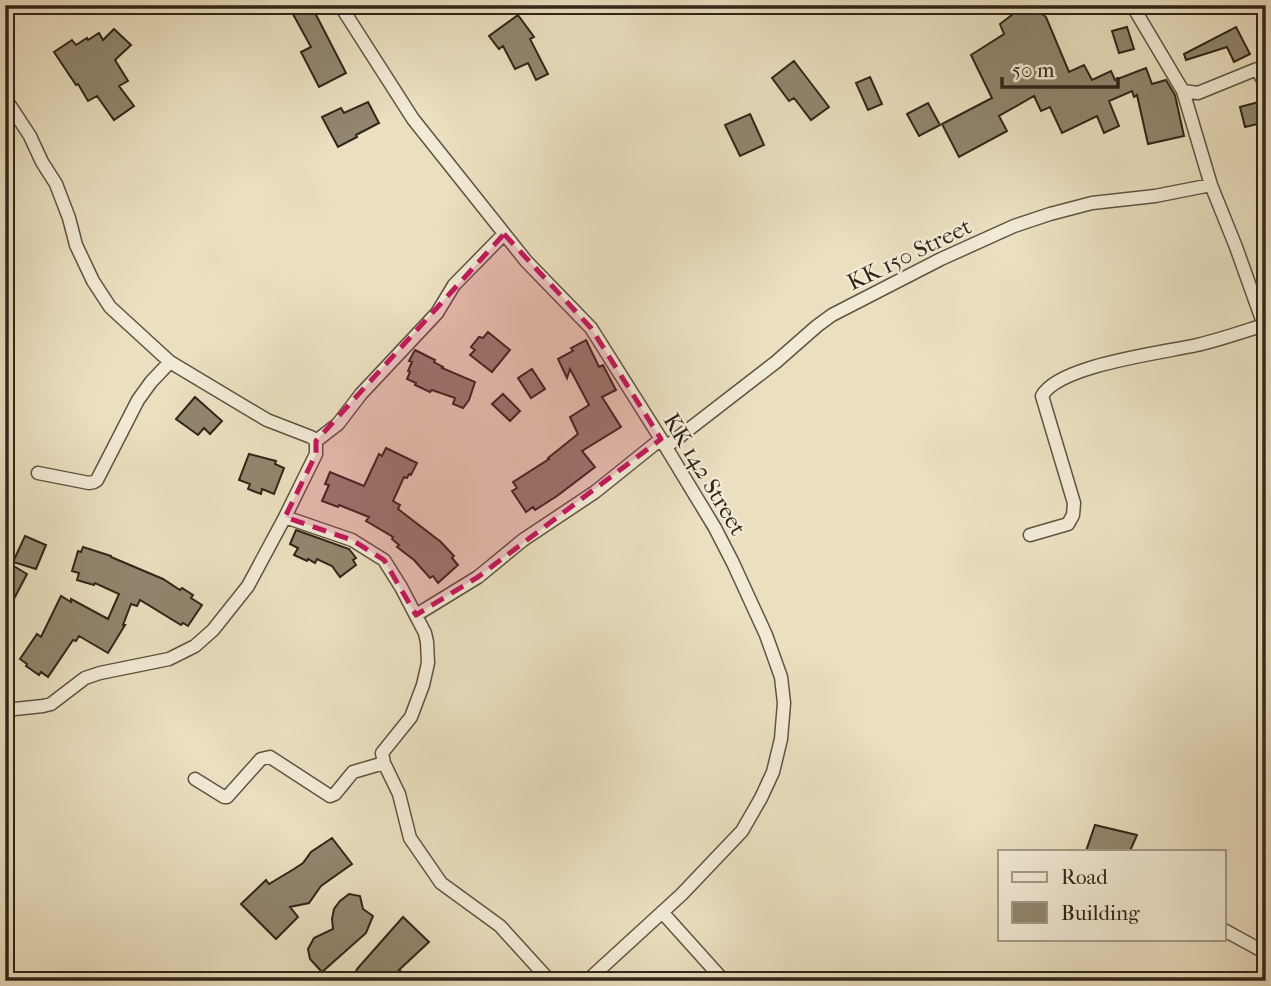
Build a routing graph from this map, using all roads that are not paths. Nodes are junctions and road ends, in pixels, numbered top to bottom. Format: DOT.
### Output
graph roads {
  1 [pos="340,5"];
  2 [pos="1132,5"];
  3 [pos="1261,66"];
  4 [pos="1266,86"];
  5 [pos="1183,91"];
  6 [pos="5,98"];
  7 [pos="1211,185"];
  8 [pos="504,234"];
  9 [pos="1265,328"];
  10 [pos="170,362"];
  11 [pos="316,441"];
  12 [pos="664,443"];
  13 [pos="38,473"];
  14 [pos="285,517"];
  15 [pos="1030,535"];
  16 [pos="415,615"];
  17 [pos="5,710"];
  18 [pos="384,763"];
  19 [pos="195,779"];
  20 [pos="662,912"];
  21 [pos="1226,931"];
  22 [pos="1266,953"];
  23 [pos="550,981"];
  24 [pos="587,981"];
  25 [pos="724,981"];
  1 -- 8 [label="street, KK 142 Street"];
  2 -- 5 [label="street"];
  3 -- 4 [label="street"];
  3 -- 5 [label="street"];
  5 -- 7 [label="street"];
  6 -- 10 [label="street"];
  7 -- 9 [label="street"];
  7 -- 12 [label="street, KK 150 Street"];
  8 -- 11 [label="street"];
  8 -- 12 [label="street, KK 142 Street"];
  9 -- 15 [label="street"];
  10 -- 11 [label="street"];
  10 -- 13 [label="street"];
  11 -- 14 [label="street"];
  12 -- 16 [label="street, KK 150 Street"];
  12 -- 20 [label="street, KK 142 Street"];
  14 -- 16 [label="street"];
  14 -- 17 [label="street"];
  16 -- 18 [label="street"];
  18 -- 19 [label="street"];
  18 -- 23 [label="street"];
  20 -- 24 [label="street, KK 142 Street"];
  20 -- 25 [label="street"];
  21 -- 22 [label="street"];
}
